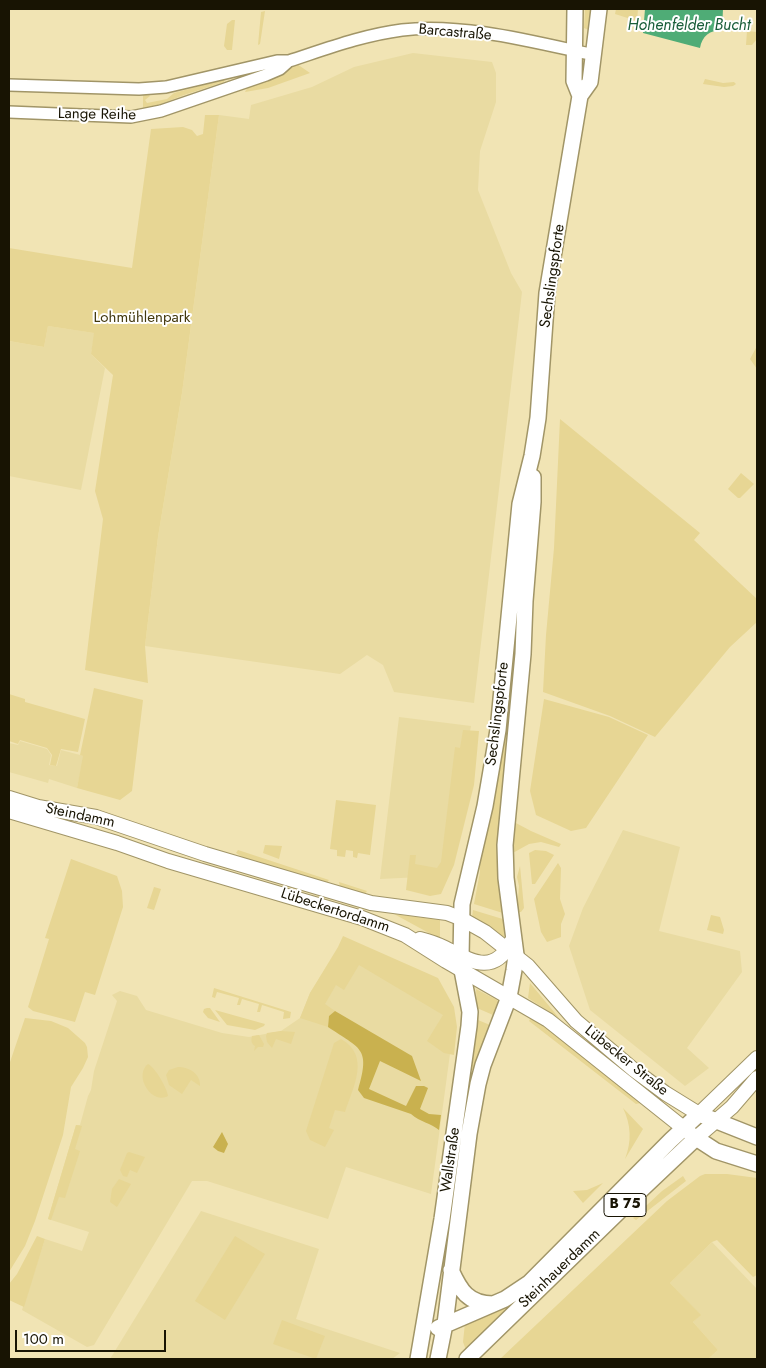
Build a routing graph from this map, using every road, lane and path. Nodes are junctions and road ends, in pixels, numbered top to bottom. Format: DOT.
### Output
graph roads {
  1 [pos="575,9"];
  2 [pos="599,9"];
  3 [pos="575,51"];
  4 [pos="594,55"];
  5 [pos="289,61"];
  6 [pos="244,69"];
  7 [pos="241,83"];
  8 [pos="9,85"];
  9 [pos="580,96"];
  10 [pos="9,112"];
  11 [pos="532,456"];
  12 [pos="9,798"];
  13 [pos="9,811"];
  14 [pos="150,834"];
  15 [pos="147,854"];
  16 [pos="460,918"];
  17 [pos="512,946"];
  18 [pos="461,964"];
  19 [pos="509,997"];
  20 [pos="757,1058"];
  21 [pos="757,1078"];
  22 [pos="699,1114"];
  23 [pos="715,1122"];
  24 [pos="683,1128"];
  25 [pos="757,1137"];
  26 [pos="696,1138"];
  27 [pos="757,1164"];
  28 [pos="451,1270"];
  29 [pos="493,1304"];
  30 [pos="445,1324"];
  31 [pos="418,1354"];
  32 [pos="438,1359"];
  33 [pos="467,1359"];
  1 -- 3 [label="main road, Sechslingspforte"];
  2 -- 4 [label="main road, Sechslingspforte"];
  3 -- 4 [label="street, Barcastraße"];
  3 -- 5 [label="street, Barcastraße"];
  3 -- 9 [label="main road, Sechslingspforte"];
  4 -- 9 [label="main road, Sechslingspforte"];
  5 -- 6 [label="street, Barcastraße"];
  5 -- 7 [label="street, Barcastraße"];
  6 -- 8 [label="street, Lange Reihe"];
  7 -- 10 [label="street, Lange Reihe"];
  9 -- 11 [label="main road, Sechslingspforte"];
  11 -- 16 [label="main road, Sechslingspforte"];
  11 -- 17 [label="main road, Sechslingspforte"];
  12 -- 14 [label="main road, Steindamm"];
  13 -- 15 [label="main road, Steindamm"];
  14 -- 16 [label="main road, Lübeckertordamm"];
  15 -- 18 [label="main road, Lübeckertordamm"];
  16 -- 17 [label="main road, Lübeckertordamm"];
  16 -- 18 [label="main road, Sechslingspforte"];
  17 -- 18 [label="main road"];
  17 -- 19 [label="main road, Wallstraße"];
  17 -- 22 [label="main road, Lübecker Straße"];
  18 -- 19 [label="main road, Lübeckertordamm"];
  18 -- 31 [label="main road, Wallstraße"];
  19 -- 24 [label="main road, Lübecker Straße"];
  19 -- 28 [label="main road, Wallstraße"];
  20 -- 22 [label="main road"];
  21 -- 23 [label="main road"];
  22 -- 23 [label="main road, Lübecker Straße"];
  22 -- 24 [label="main road, Steinhauerdamm / B 75"];
  23 -- 25 [label="main road, Lübecker Straße"];
  23 -- 26 [label="main road"];
  24 -- 26 [label="main road, Lübecker Straße"];
  24 -- 29 [label="main road, Steinhauerdamm / B 75"];
  26 -- 27 [label="main road, Lübecker Straße"];
  26 -- 33 [label="main road, Steinhauerdamm / B 75"];
  28 -- 29 [label="main road"];
  28 -- 30 [label="main road, Wallstraße"];
  29 -- 30 [label="main road, Steinhauerdamm / B 75"];
  30 -- 31 [label="main road, Wallstraße / B 75"];
  30 -- 32 [label="main road, Wallstraße"];
}
